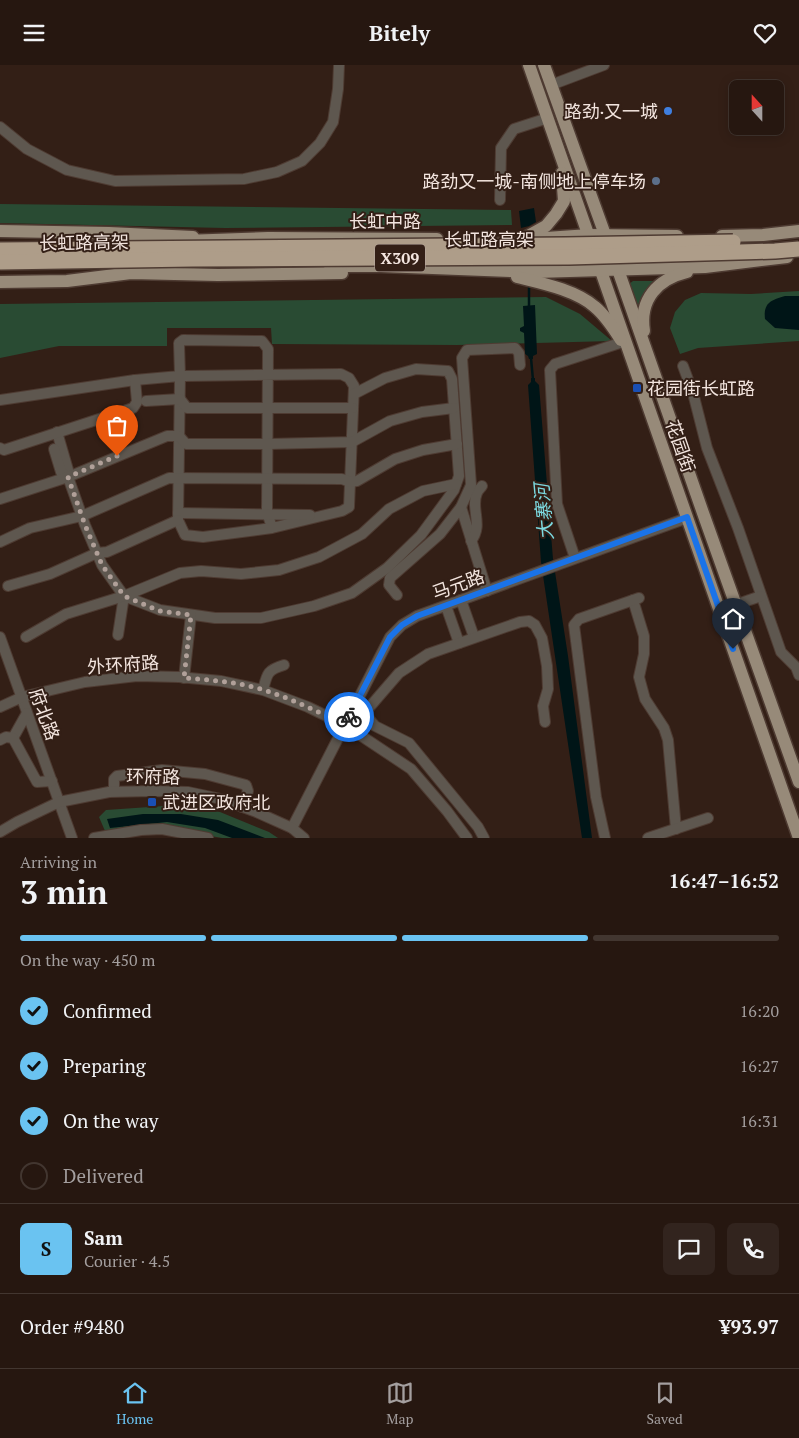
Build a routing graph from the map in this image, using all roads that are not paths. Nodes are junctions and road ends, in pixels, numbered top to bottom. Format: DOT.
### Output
graph roads {
  1 [pos="339,65"];
  2 [pos="529,65"];
  3 [pos="544,65"];
  4 [pos="604,65"];
  5 [pos="551,85"];
  6 [pos="548,118"];
  7 [pos="0,127"];
  8 [pos="562,158"];
  9 [pos="500,200"];
  10 [pos="0,231"];
  11 [pos="799,231"];
  12 [pos="589,235"];
  13 [pos="606,235"];
  14 [pos="649,236"];
  15 [pos="527,238"];
  16 [pos="233,239"];
  17 [pos="799,239"];
  18 [pos="0,241"];
  19 [pos="0,245"];
  20 [pos="191,248"];
  21 [pos="799,249"];
  22 [pos="0,250"];
  23 [pos="799,255"];
  24 [pos="89,261"];
  25 [pos="0,262"];
  26 [pos="705,267"];
  27 [pos="0,269"];
  28 [pos="651,269"];
  29 [pos="601,270"];
  30 [pos="618,270"];
  31 [pos="494,271"];
  32 [pos="537,277"];
  33 [pos="0,282"];
  34 [pos="624,341"];
  35 [pos="649,355"];
  36 [pos="520,365"];
  37 [pos="683,365"];
  38 [pos="268,375"];
  39 [pos="180,376"];
  40 [pos="135,381"];
  41 [pos="354,394"];
  42 [pos="180,399"];
  43 [pos="0,400"];
  44 [pos="146,401"];
  45 [pos="268,408"];
  46 [pos="353,408"];
  47 [pos="454,408"];
  48 [pos="57,433"];
  49 [pos="179,436"];
  50 [pos="352,442"];
  51 [pos="268,444"];
  52 [pos="457,444"];
  53 [pos="0,448"];
  54 [pos="54,449"];
  55 [pos="68,477"];
  56 [pos="179,477"];
  57 [pos="267,479"];
  58 [pos="350,482"];
  59 [pos="456,484"];
  60 [pos="482,487"];
  61 [pos="0,499"];
  62 [pos="461,507"];
  63 [pos="268,514"];
  64 [pos="325,515"];
  65 [pos="82,516"];
  66 [pos="178,517"];
  67 [pos="687,517"];
  68 [pos="272,528"];
  69 [pos="471,541"];
  70 [pos="0,542"];
  71 [pos="97,553"];
  72 [pos="575,558"];
  73 [pos="8,585"];
  74 [pos="487,591"];
  75 [pos="397,595"];
  76 [pos="124,596"];
  77 [pos="761,596"];
  78 [pos="461,600"];
  79 [pos="736,605"];
  80 [pos="446,606"];
  81 [pos="191,615"];
  82 [pos="118,635"];
  83 [pos="0,637"];
  84 [pos="26,637"];
  85 [pos="474,637"];
  86 [pos="459,643"];
  87 [pos="284,665"];
  88 [pos="799,675"];
  89 [pos="184,678"];
  90 [pos="263,690"];
  91 [pos="22,697"];
  92 [pos="0,707"];
  93 [pos="27,713"];
  94 [pos="545,722"];
  95 [pos="345,725"];
  96 [pos="13,738"];
  97 [pos="0,741"];
  98 [pos="52,781"];
  99 [pos="799,782"];
  100 [pos="114,791"];
  101 [pos="59,802"];
  102 [pos="242,807"];
  103 [pos="708,817"];
  104 [pos="478,827"];
  105 [pos="292,828"];
  106 [pos="676,829"];
  107 [pos="0,832"];
  108 [pos="173,835"];
  109 [pos="465,836"];
  110 [pos="72,838"];
  111 [pos="94,838"];
  112 [pos="208,838"];
  113 [pos="304,838"];
  114 [pos="484,838"];
  115 [pos="605,838"];
  116 [pos="648,838"];
  117 [pos="799,838"];
  1 -- 7 [label="street"];
  2 -- 6 [label="main road"];
  3 -- 5 [label="main road, 花园街"];
  4 -- 5 [label="street"];
  5 -- 13 [label="main road, 花园街"];
  6 -- 8 [label="main road"];
  6 -- 9 [label="street"];
  8 -- 12 [label="main road"];
  8 -- 15 [label="main road"];
  10 -- 16 [label="main road"];
  11 -- 14 [label="main road, 长虹中路"];
  12 -- 13 [label="main road, 长虹中路"];
  12 -- 15 [label="main road, 长虹中路"];
  12 -- 29 [label="main road"];
  13 -- 14 [label="main road, 长虹中路"];
  13 -- 30 [label="main road, 花园街"];
  14 -- 28 [label="main road"];
  15 -- 16 [label="main road, 长虹中路"];
  16 -- 19 [label="main road, 长虹中路"];
  17 -- 20 [label="highway, 长虹路高架 / X309, bridge"];
  18 -- 20 [label="highway, bridge"];
  20 -- 22 [label="highway, 长虹路高架 / X309, bridge"];
  21 -- 24 [label="highway, 长虹路高架 / X309, bridge"];
  23 -- 26 [label="main road"];
  24 -- 25 [label="highway, 长虹路高架 / X309, bridge"];
  24 -- 27 [label="highway, bridge"];
  26 -- 28 [label="main road"];
  26 -- 35 [label="main road"];
  27 -- 31 [label="main road, X309"];
  28 -- 30 [label="main road"];
  29 -- 30 [label="main road"];
  29 -- 32 [label="main road"];
  29 -- 34 [label="main road"];
  30 -- 35 [label="main road, 花园街"];
  31 -- 32 [label="main road"];
  31 -- 33 [label="main road"];
  32 -- 34 [label="main road"];
  34 -- 67 [label="main road, 花园街"];
  34 -- 72 [label="street"];
  35 -- 79 [label="main road, 花园街"];
  36 -- 62 [label="street"];
  37 -- 77 [label="street"];
  38 -- 39 [label="street"];
  38 -- 39 [label="street"];
  38 -- 41 [label="street"];
  38 -- 45 [label="street"];
  39 -- 40 [label="street"];
  39 -- 42 [label="street"];
  40 -- 43 [label="street"];
  40 -- 48 [label="street"];
  41 -- 46 [label="street"];
  41 -- 47 [label="street"];
  42 -- 44 [label="street"];
  42 -- 45 [label="street"];
  42 -- 49 [label="street"];
  45 -- 46 [label="street"];
  45 -- 51 [label="street"];
  46 -- 50 [label="street"];
  47 -- 50 [label="street"];
  47 -- 52 [label="street"];
  48 -- 53 [label="street"];
  48 -- 55 [label="street"];
  49 -- 51 [label="street"];
  49 -- 55 [label="street"];
  49 -- 56 [label="street"];
  50 -- 51 [label="street"];
  50 -- 58 [label="street"];
  51 -- 57 [label="street"];
  52 -- 58 [label="street"];
  52 -- 59 [label="street"];
  54 -- 55 [label="street"];
  55 -- 61 [label="street"];
  55 -- 65 [label="street"];
  56 -- 57 [label="street"];
  56 -- 65 [label="street"];
  56 -- 66 [label="street"];
  57 -- 58 [label="street"];
  57 -- 63 [label="street"];
  58 -- 64 [label="street"];
  59 -- 76 [label="street"];
  59 -- 81 [label="street"];
  60 -- 69 [label="street"];
  62 -- 69 [label="street"];
  62 -- 75 [label="street"];
  63 -- 64 [label="street"];
  63 -- 66 [label="street"];
  63 -- 68 [label="street"];
  64 -- 68 [label="street"];
  65 -- 70 [label="street"];
  65 -- 71 [label="street"];
  66 -- 68 [label="street"];
  66 -- 71 [label="street"];
  67 -- 72 [label="street, 马元路"];
  67 -- 117 [label="main road, 花园街"];
  69 -- 74 [label="street"];
  71 -- 73 [label="street"];
  71 -- 76 [label="street"];
  72 -- 74 [label="street, 马元路"];
  74 -- 78 [label="street, 马元路"];
  76 -- 81 [label="street"];
  76 -- 82 [label="street"];
  76 -- 84 [label="street"];
  77 -- 79 [label="street"];
  77 -- 88 [label="street"];
  78 -- 80 [label="street, 马元路"];
  78 -- 85 [label="street"];
  79 -- 99 [label="main road, 花园街"];
  80 -- 86 [label="street"];
  80 -- 95 [label="street, 马元路"];
  81 -- 89 [label="street"];
  83 -- 91 [label="street, 府北路"];
  85 -- 86 [label="street"];
  85 -- 94 [label="street"];
  86 -- 104 [label="street"];
  87 -- 90 [label="street"];
  89 -- 90 [label="street, 外环府路"];
  89 -- 91 [label="street, 外环府路"];
  90 -- 95 [label="street, 外环府路"];
  91 -- 92 [label="street, 外环府路"];
  91 -- 93 [label="street, 府北路"];
  93 -- 96 [label="street"];
  93 -- 98 [label="street, 府北路"];
  95 -- 105 [label="street, 马元路"];
  95 -- 109 [label="street, 外环府路"];
  96 -- 97 [label="street"];
  96 -- 98 [label="street"];
  98 -- 101 [label="street, 府北路"];
  100 -- 101 [label="street, 环府路"];
  100 -- 102 [label="street, 环府路"];
  100 -- 102 [label="street"];
  101 -- 107 [label="street, 环府路"];
  101 -- 110 [label="street, 府北路"];
  102 -- 105 [label="street, 环府路"];
  103 -- 106 [label="street"];
  104 -- 109 [label="street"];
  104 -- 114 [label="street"];
  105 -- 113 [label="street, 环府路"];
  106 -- 115 [label="street"];
  106 -- 116 [label="street"];
  108 -- 111 [label="street"];
  108 -- 112 [label="street"];
}
